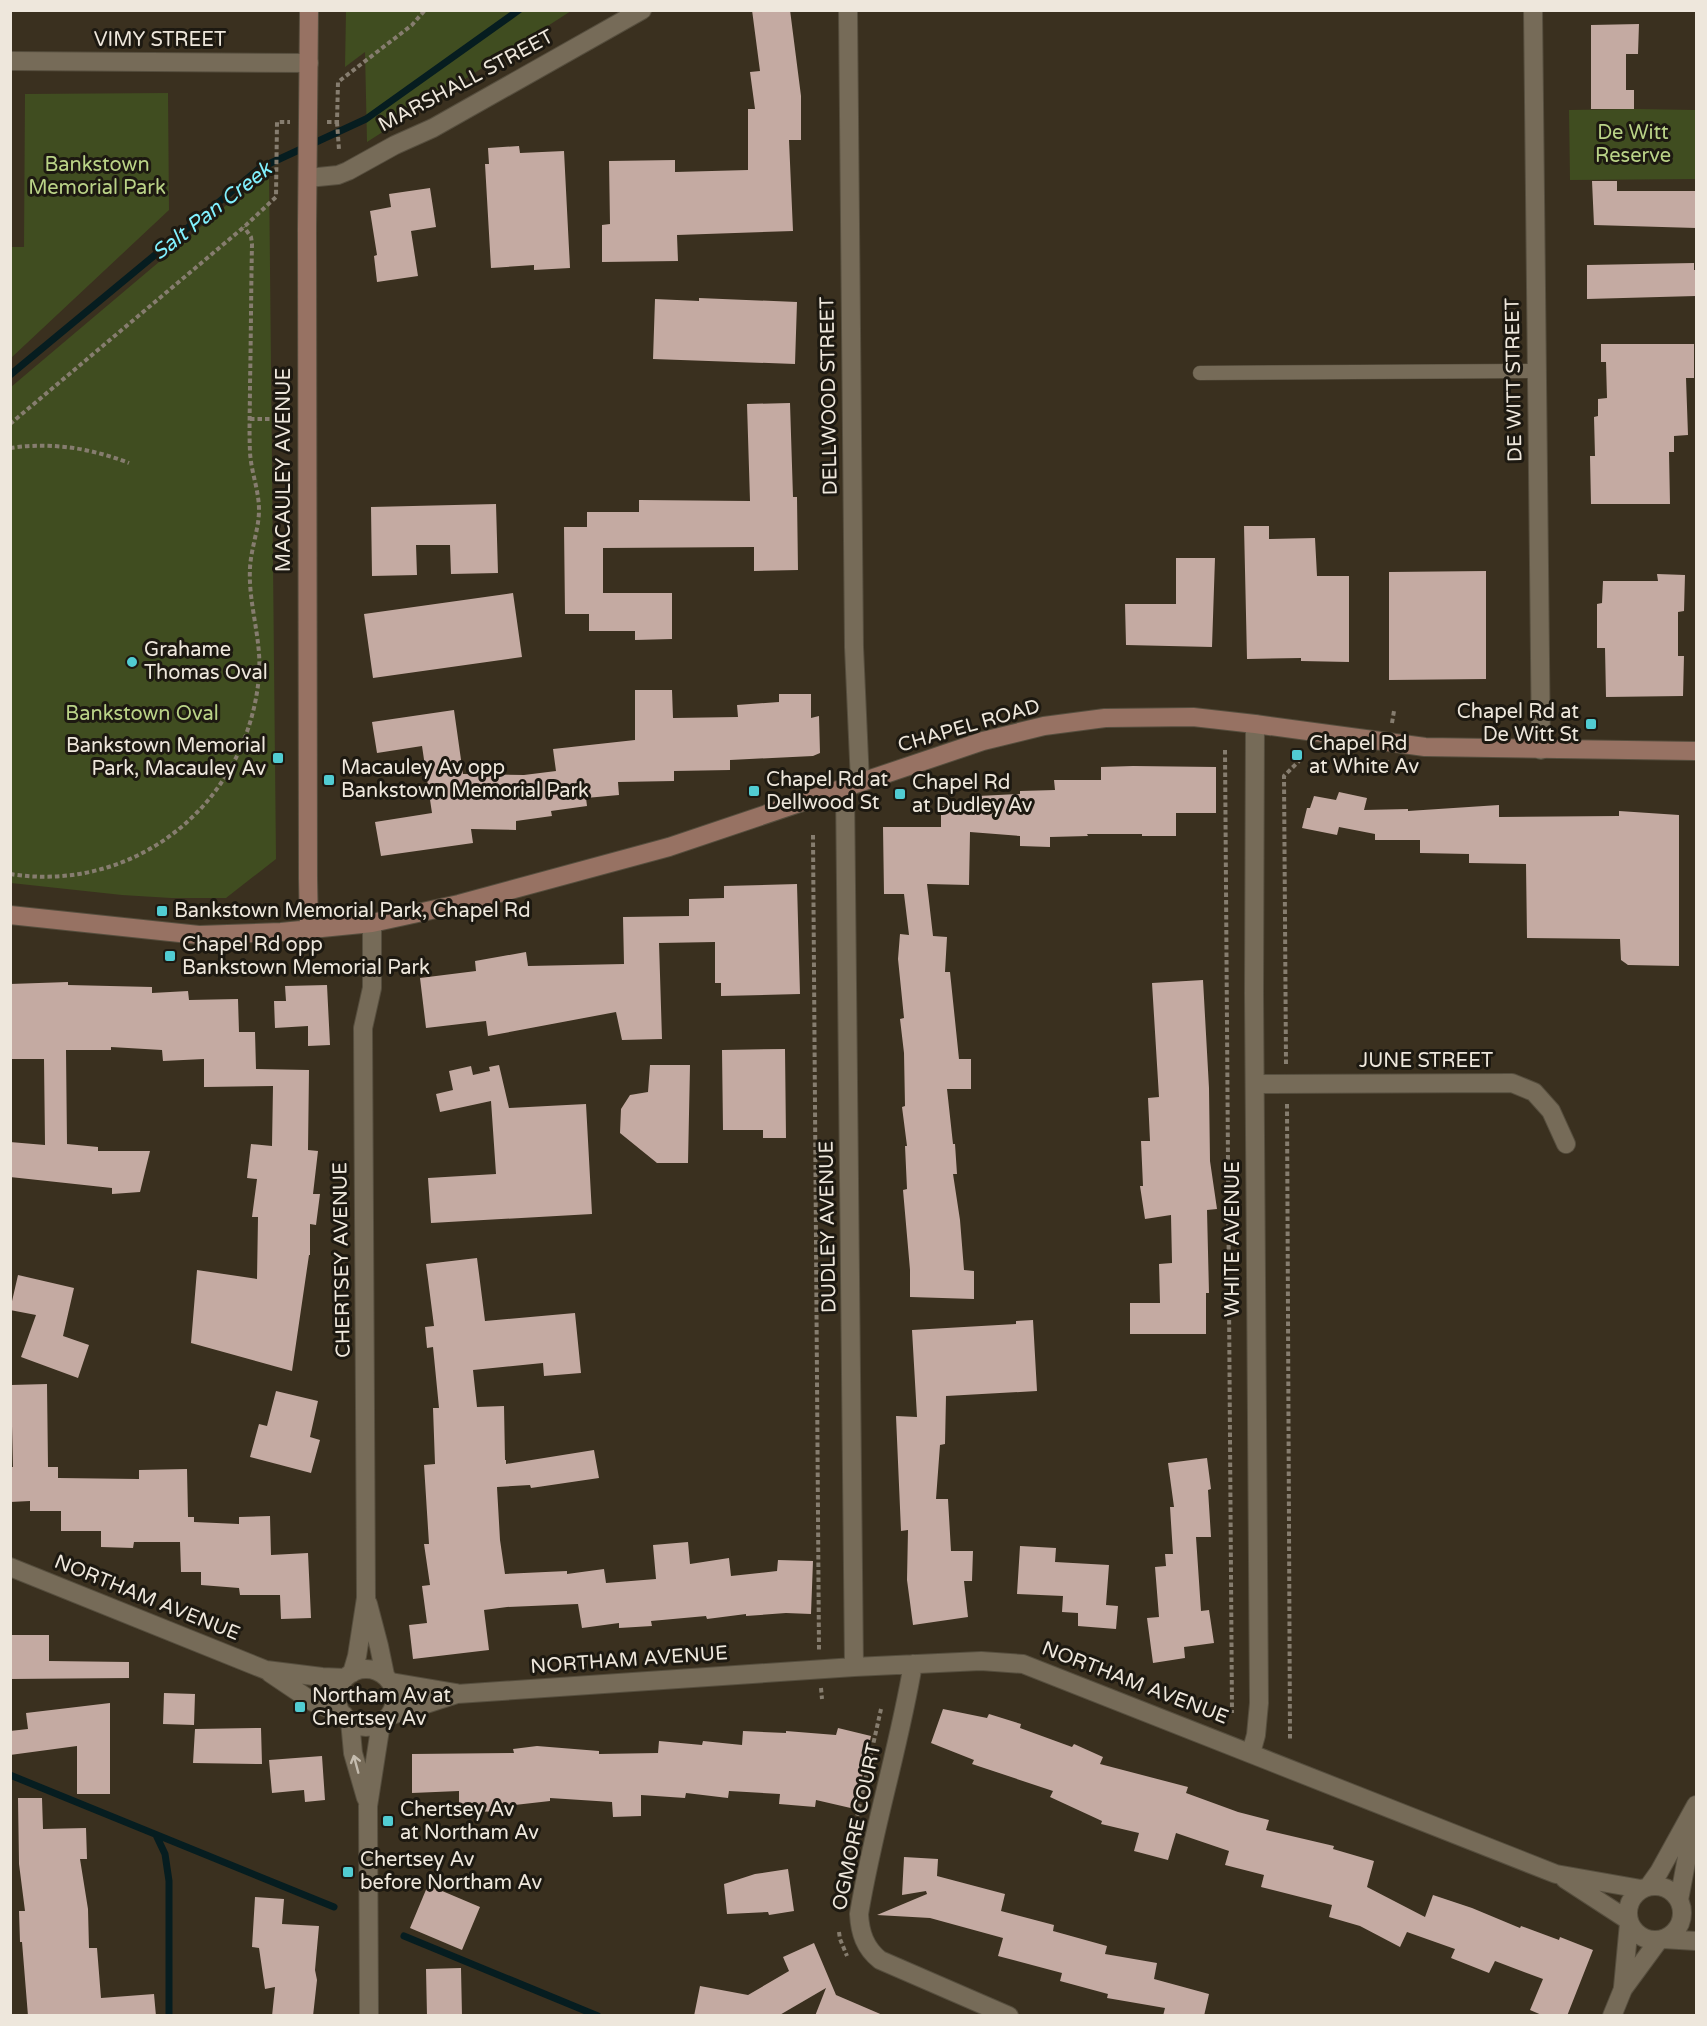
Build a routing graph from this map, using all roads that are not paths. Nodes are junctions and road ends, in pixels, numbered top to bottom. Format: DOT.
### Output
graph roads {
  1 [pos="309,10"];
  2 [pos="642,10"];
  3 [pos="848,10"];
  4 [pos="1533,10"];
  5 [pos="10,61"];
  6 [pos="309,63"];
  7 [pos="308,178"];
  8 [pos="1537,371"];
  9 [pos="1200,374"];
  10 [pos="1255,724"];
  11 [pos="1541,750"];
  12 [pos="1696,751"];
  13 [pos="853,784"];
  14 [pos="10,915"];
  15 [pos="372,923"];
  16 [pos="309,930"];
  17 [pos="1255,1084"];
  18 [pos="1566,1144"];
  19 [pos="10,1567"];
  20 [pos="366,1598"];
  21 [pos="913,1664"];
  22 [pos="854,1667"];
  23 [pos="266,1670"];
  24 [pos="348,1676"];
  25 [pos="388,1678"];
  26 [pos="458,1694"];
  27 [pos="347,1718"];
  28 [pos="385,1720"];
  29 [pos="1251,1753"];
  30 [pos="368,1806"];
  31 [pos="1696,1807"];
  32 [pos="1556,1874"];
  33 [pos="1645,1888"];
  34 [pos="1680,1902"];
  35 [pos="1696,1916"];
  36 [pos="1629,1922"];
  37 [pos="1661,1940"];
  38 [pos="1696,1941"];
  39 [pos="1623,1989"];
  40 [pos="369,2016"];
  41 [pos="1009,2016"];
  42 [pos="1612,2016"];
  1 -- 6 [label="main road, MACAULEY AVENUE"];
  2 -- 7 [label="street, MARSHALL STREET"];
  3 -- 13 [label="street, DELLWOOD STREET"];
  4 -- 8 [label="street, DE WITT STREET"];
  5 -- 6 [label="street, VIMY STREET"];
  6 -- 7 [label="main road, MACAULEY AVENUE"];
  7 -- 16 [label="main road, MACAULEY AVENUE"];
  8 -- 9 [label="lane"];
  8 -- 11 [label="street, DE WITT STREET"];
  10 -- 11 [label="main road, CHAPEL ROAD"];
  10 -- 13 [label="main road, CHAPEL ROAD"];
  10 -- 17 [label="street, WHITE AVENUE"];
  11 -- 12 [label="main road, CHAPEL ROAD"];
  13 -- 15 [label="main road, CHAPEL ROAD"];
  13 -- 22 [label="street, DUDLEY AVENUE"];
  14 -- 16 [label="main road, CHAPEL ROAD"];
  15 -- 16 [label="main road, CHAPEL ROAD"];
  15 -- 20 [label="street, CHERTSEY AVENUE"];
  17 -- 18 [label="street, JUNE STREET"];
  17 -- 29 [label="street, WHITE AVENUE"];
  19 -- 23 [label="street, NORTHAM AVENUE"];
  20 -- 24 [label="street, CHERTSEY AVENUE"];
  20 -- 25 [label="street, CHERTSEY AVENUE"];
  21 -- 22 [label="street, NORTHAM AVENUE"];
  21 -- 29 [label="street, NORTHAM AVENUE"];
  21 -- 41 [label="street, OGMORE COURT"];
  22 -- 26 [label="street, NORTHAM AVENUE"];
  23 -- 24 [label="street, NORTHAM AVENUE"];
  23 -- 27 [label="street, NORTHAM AVENUE"];
  24 -- 25 [label="street"];
  24 -- 27 [label="street"];
  25 -- 26 [label="street, NORTHAM AVENUE"];
  25 -- 28 [label="street"];
  26 -- 28 [label="street, NORTHAM AVENUE"];
  27 -- 28 [label="street"];
  30 -- 27 [label="street, one-way"];
  28 -- 30 [label="street"];
  29 -- 32 [label="street, NORTHAM AVENUE"];
  30 -- 40 [label="street"];
  31 -- 33 [label="street"];
  31 -- 34 [label="street"];
  32 -- 33 [label="street, NORTHAM AVENUE"];
  32 -- 36 [label="street, NORTHAM AVENUE"];
  33 -- 34 [label="street"];
  33 -- 36 [label="street"];
  34 -- 35 [label="street"];
  34 -- 37 [label="street"];
  36 -- 37 [label="street"];
  36 -- 39 [label="street"];
  37 -- 38 [label="street"];
  37 -- 39 [label="street"];
  39 -- 42 [label="street"];
}
